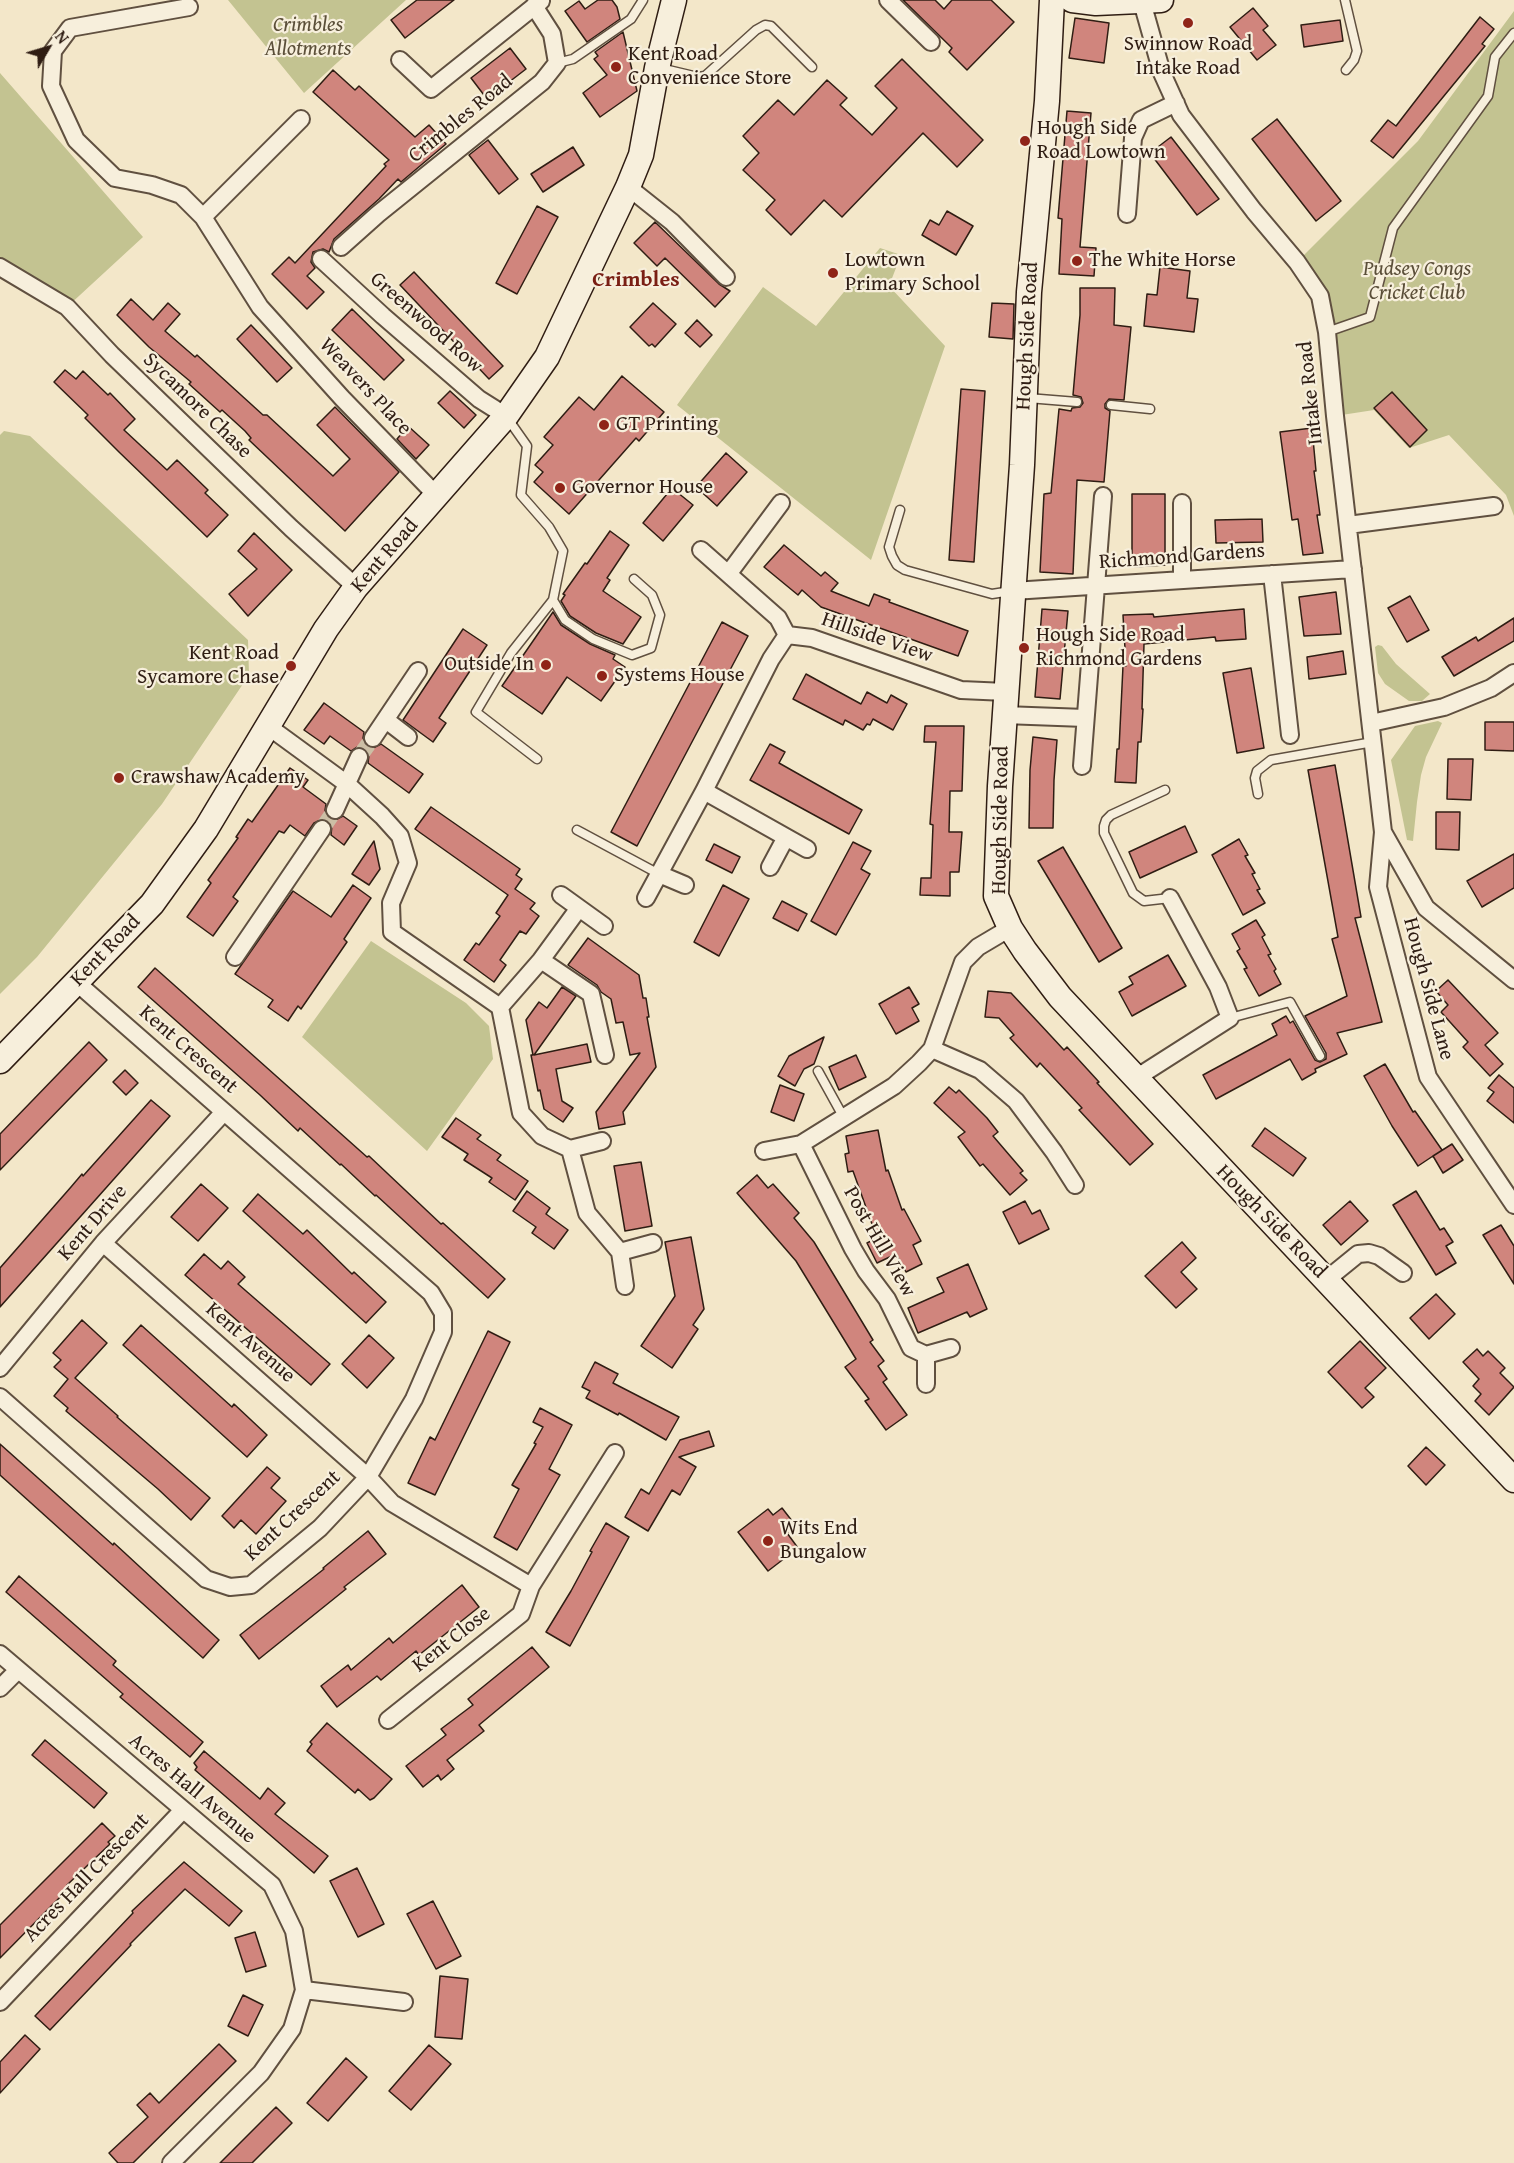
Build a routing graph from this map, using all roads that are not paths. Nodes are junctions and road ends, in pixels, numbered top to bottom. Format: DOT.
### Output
graph roads {
  1 [pos="643,0"];
  2 [pos="674,0"];
  3 [pos="888,0"];
  4 [pos="1052,0"];
  5 [pos="1072,0"];
  6 [pos="1345,0"];
  7 [pos="1151,1"];
  8 [pos="538,3"];
  9 [pos="189,8"];
  10 [pos="1514,33"];
  11 [pos="931,42"];
  12 [pos="400,60"];
  13 [pos="557,63"];
  14 [pos="657,68"];
  15 [pos="812,68"];
  16 [pos="1346,70"];
  17 [pos="1176,104"];
  18 [pos="301,118"];
  19 [pos="628,187"];
  20 [pos="1127,214"];
  21 [pos="203,217"];
  22 [pos="341,247"];
  23 [pos="321,259"];
  24 [pos="0,267"];
  25 [pos="726,277"];
  26 [pos="1328,332"];
  27 [pos="1024,398"];
  28 [pos="1077,402"];
  29 [pos="1111,405"];
  30 [pos="1150,409"];
  31 [pos="506,416"];
  32 [pos="437,496"];
  33 [pos="1103,496"];
  34 [pos="781,503"];
  35 [pos="1182,503"];
  36 [pos="1494,506"];
  37 [pos="900,510"];
  38 [pos="1348,525"];
  39 [pos="701,550"];
  40 [pos="1353,569"];
  41 [pos="729,573"];
  42 [pos="1272,574"];
  43 [pos="634,579"];
  44 [pos="1182,580"];
  45 [pos="1096,585"];
  46 [pos="356,587"];
  47 [pos="1013,591"];
  48 [pos="552,600"];
  49 [pos="787,635"];
  50 [pos="418,671"];
  51 [pos="1514,673"];
  52 [pos="1005,703"];
  53 [pos="1085,718"];
  54 [pos="386,720"];
  55 [pos="1371,723"];
  56 [pos="269,726"];
  57 [pos="1290,735"];
  58 [pos="408,736"];
  59 [pos="372,738"];
  60 [pos="1373,742"];
  61 [pos="359,757"];
  62 [pos="537,759"];
  63 [pos="1082,766"];
  64 [pos="347,784"];
  65 [pos="1165,790"];
  66 [pos="704,791"];
  67 [pos="1258,794"];
  68 [pos="335,810"];
  69 [pos="322,829"];
  70 [pos="577,830"];
  71 [pos="1383,832"];
  72 [pos="786,837"];
  73 [pos="807,849"];
  74 [pos="770,867"];
  75 [pos="659,874"];
  76 [pos="685,885"];
  77 [pos="561,895"];
  78 [pos="646,898"];
  79 [pos="1170,898"];
  80 [pos="579,908"];
  81 [pos="604,926"];
  82 [pos="1010,928"];
  83 [pos="235,957"];
  84 [pos="541,960"];
  85 [pos="1514,980"];
  86 [pos="76,982"];
  87 [pos="500,1007"];
  88 [pos="1230,1018"];
  89 [pos="932,1048"];
  90 [pos="605,1055"];
  91 [pos="1320,1056"];
  92 [pos="0,1061"];
  93 [pos="818,1071"];
  94 [pos="1136,1078"];
  95 [pos="224,1112"];
  96 [pos="844,1118"];
  97 [pos="602,1141"];
  98 [pos="801,1144"];
  99 [pos="570,1149"];
  100 [pos="764,1151"];
  101 [pos="1075,1185"];
  102 [pos="1514,1205"];
  103 [pos="103,1243"];
  104 [pos="653,1243"];
  105 [pos="620,1252"];
  106 [pos="1403,1273"];
  107 [pos="1326,1280"];
  108 [pos="625,1286"];
  109 [pos="951,1347"];
  110 [pos="926,1355"];
  111 [pos="0,1368"];
  112 [pos="926,1384"];
  113 [pos="0,1397"];
  114 [pos="615,1453"];
  115 [pos="368,1477"];
  116 [pos="1514,1480"];
  117 [pos="531,1586"];
  118 [pos="0,1654"];
  119 [pos="18,1670"];
  120 [pos="0,1688"];
  121 [pos="388,1720"];
  122 [pos="182,1811"];
  123 [pos="304,1990"];
  124 [pos="0,2002"];
  125 [pos="404,2002"];
  126 [pos="171,2163"];
  1 -- 13 [label="lane"];
  2 -- 14 [label="main road, Kent Road"];
  3 -- 11 [label="street"];
  4 -- 27 [label="main road, Hough Side Road"];
  5 -- 7 [label="main road"];
  6 -- 16 [label="lane"];
  7 -- 17 [label="street, Intake Road"];
  8 -- 12 [label="street"];
  8 -- 13 [label="street"];
  9 -- 21 [label="street, Weavers Place"];
  10 -- 26 [label="lane"];
  13 -- 22 [label="street, Crimbles Road"];
  14 -- 15 [label="lane"];
  14 -- 19 [label="main road, Kent Road"];
  17 -- 20 [label="street"];
  17 -- 26 [label="street, Intake Road"];
  18 -- 21 [label="street"];
  19 -- 25 [label="street"];
  19 -- 31 [label="main road, Kent Road"];
  21 -- 32 [label="street, Weavers Place"];
  23 -- 31 [label="street, Greenwood Row"];
  24 -- 46 [label="street, Sycamore Chase"];
  26 -- 38 [label="street, Intake Road"];
  27 -- 28 [label="lane"];
  27 -- 47 [label="main road, Hough Side Road"];
  29 -- 30 [label="lane"];
  31 -- 32 [label="main road, Kent Road"];
  31 -- 48 [label="lane"];
  32 -- 46 [label="main road, Kent Road"];
  33 -- 45 [label="street"];
  34 -- 41 [label="street"];
  35 -- 44 [label="street"];
  36 -- 38 [label="street"];
  37 -- 47 [label="lane"];
  38 -- 40 [label="street, Intake Road"];
  39 -- 41 [label="street"];
  40 -- 42 [label="street, Richmond Gardens"];
  40 -- 55 [label="street, Intake Road"];
  41 -- 49 [label="street"];
  42 -- 44 [label="street, Richmond Gardens"];
  42 -- 57 [label="street"];
  43 -- 48 [label="lane"];
  44 -- 45 [label="street, Richmond Gardens"];
  45 -- 47 [label="street, Richmond Gardens"];
  45 -- 53 [label="street"];
  46 -- 56 [label="main road, Kent Road"];
  47 -- 52 [label="main road, Hough Side Road"];
  48 -- 62 [label="lane"];
  49 -- 52 [label="street, Hillside View"];
  49 -- 66 [label="street"];
  50 -- 54 [label="street"];
  51 -- 55 [label="street"];
  52 -- 53 [label="street, Hillside View"];
  52 -- 82 [label="main road, Hough Side Road"];
  53 -- 63 [label="street"];
  54 -- 58 [label="street"];
  54 -- 59 [label="street"];
  55 -- 60 [label="street, Intake Road"];
  56 -- 64 [label="street"];
  56 -- 86 [label="main road, Kent Road"];
  60 -- 67 [label="lane"];
  60 -- 71 [label="street, Intake Road"];
  61 -- 64 [label="street"];
  64 -- 68 [label="street"];
  64 -- 87 [label="street"];
  65 -- 79 [label="lane"];
  66 -- 72 [label="street"];
  66 -- 75 [label="street"];
  69 -- 83 [label="street"];
  70 -- 75 [label="lane"];
  71 -- 85 [label="street"];
  71 -- 102 [label="street, Hough Side Lane"];
  72 -- 73 [label="street"];
  72 -- 74 [label="street"];
  75 -- 76 [label="street"];
  75 -- 78 [label="street"];
  77 -- 80 [label="street"];
  79 -- 88 [label="street"];
  80 -- 81 [label="street"];
  80 -- 84 [label="street"];
  82 -- 89 [label="street"];
  82 -- 94 [label="main road, Hough Side Road"];
  84 -- 87 [label="street"];
  84 -- 90 [label="street"];
  86 -- 92 [label="main road, Kent Road"];
  86 -- 95 [label="street, Kent Crescent"];
  87 -- 99 [label="street"];
  88 -- 91 [label="lane"];
  88 -- 94 [label="street"];
  89 -- 96 [label="street"];
  89 -- 101 [label="street"];
  93 -- 96 [label="lane"];
  94 -- 107 [label="main road, Hough Side Road"];
  95 -- 103 [label="street, Kent Drive"];
  95 -- 115 [label="street, Kent Crescent"];
  96 -- 98 [label="street"];
  97 -- 99 [label="street"];
  98 -- 100 [label="street"];
  98 -- 110 [label="street, Post Hill View"];
  99 -- 105 [label="street"];
  103 -- 111 [label="street, Kent Drive"];
  103 -- 115 [label="street, Kent Avenue"];
  104 -- 105 [label="street"];
  105 -- 108 [label="street"];
  106 -- 107 [label="street"];
  107 -- 116 [label="main road, Hough Side Road"];
  109 -- 110 [label="street"];
  110 -- 112 [label="street"];
  113 -- 115 [label="street, Kent Crescent"];
  114 -- 117 [label="street, Kent Close"];
  115 -- 117 [label="street"];
  117 -- 121 [label="street, Kent Close"];
  118 -- 119 [label="street, Acres Hall Avenue"];
  119 -- 120 [label="street"];
  119 -- 122 [label="street, Acres Hall Avenue"];
  122 -- 123 [label="street, Acres Hall Avenue"];
  122 -- 124 [label="street, Acres Hall Crescent"];
  123 -- 125 [label="street"];
  123 -- 126 [label="street, Acres Hall Avenue"];
}
